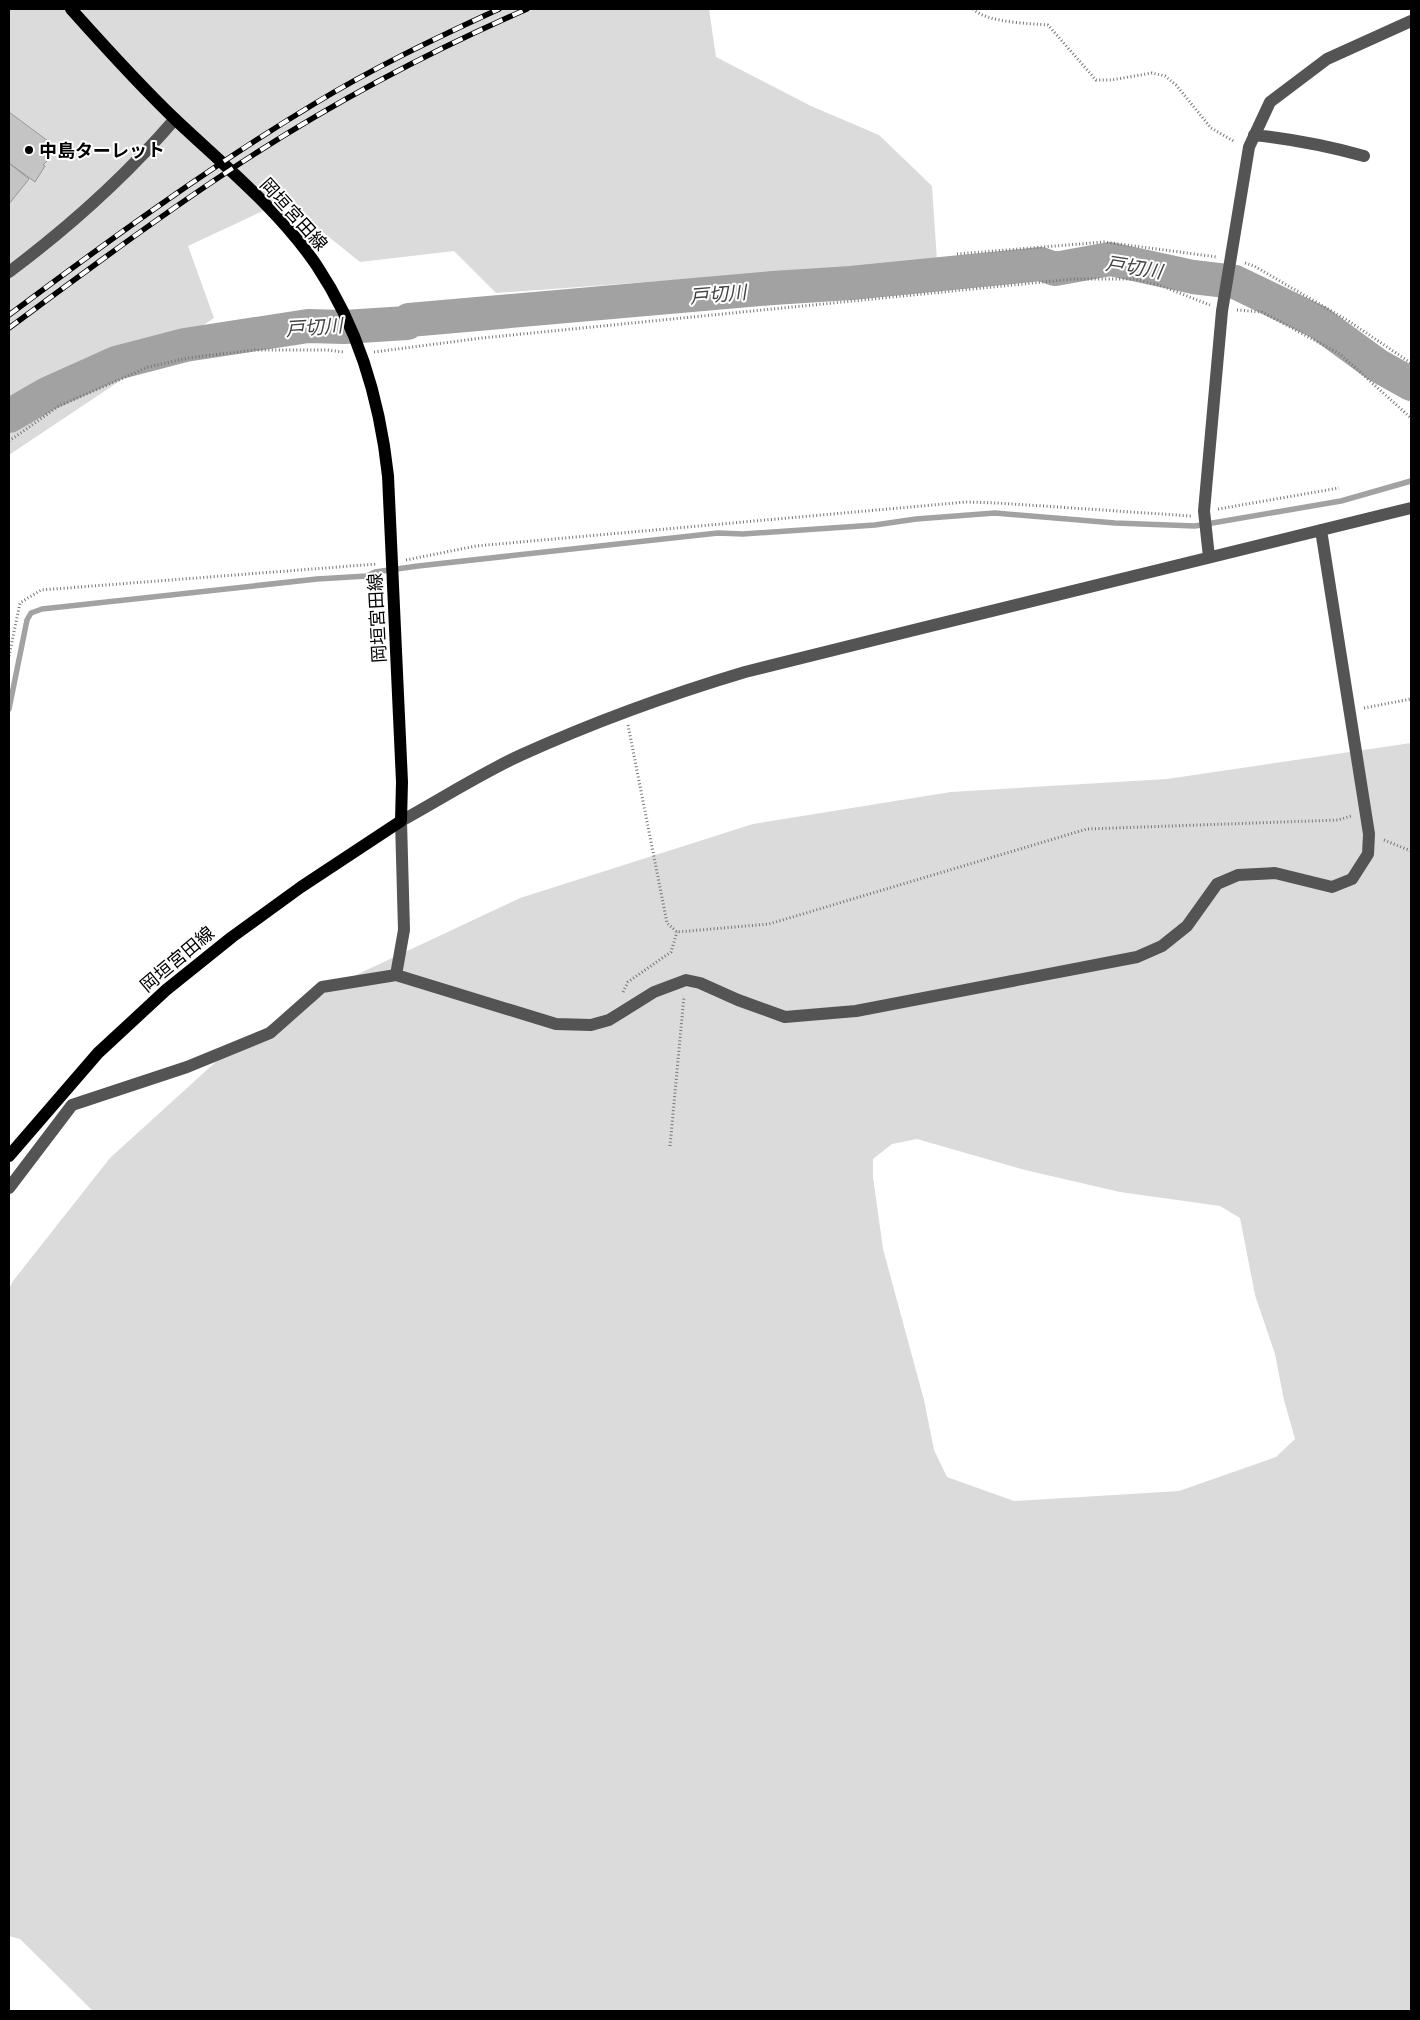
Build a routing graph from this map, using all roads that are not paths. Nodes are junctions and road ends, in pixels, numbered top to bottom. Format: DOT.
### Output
graph roads {
  1 [pos="71,9"];
  2 [pos="1411,21"];
  3 [pos="175,119"];
  4 [pos="1252,141"];
  5 [pos="1364,156"];
  6 [pos="9,272"];
  7 [pos="1411,508"];
  8 [pos="1321,530"];
  9 [pos="1209,557"];
  10 [pos="401,821"];
  11 [pos="396,975"];
  12 [pos="9,1156"];
  13 [pos="9,1188"];
  1 -- 3 [label="main road, 岡垣宮田線"];
  2 -- 4 [label="street"];
  3 -- 6 [label="street"];
  3 -- 10 [label="main road, 岡垣宮田線"];
  4 -- 5 [label="street"];
  4 -- 9 [label="street"];
  7 -- 8 [label="street"];
  8 -- 9 [label="street"];
  8 -- 11 [label="street"];
  9 -- 10 [label="street"];
  10 -- 11 [label="street"];
  10 -- 12 [label="main road, 岡垣宮田線"];
  11 -- 13 [label="street"];
}
